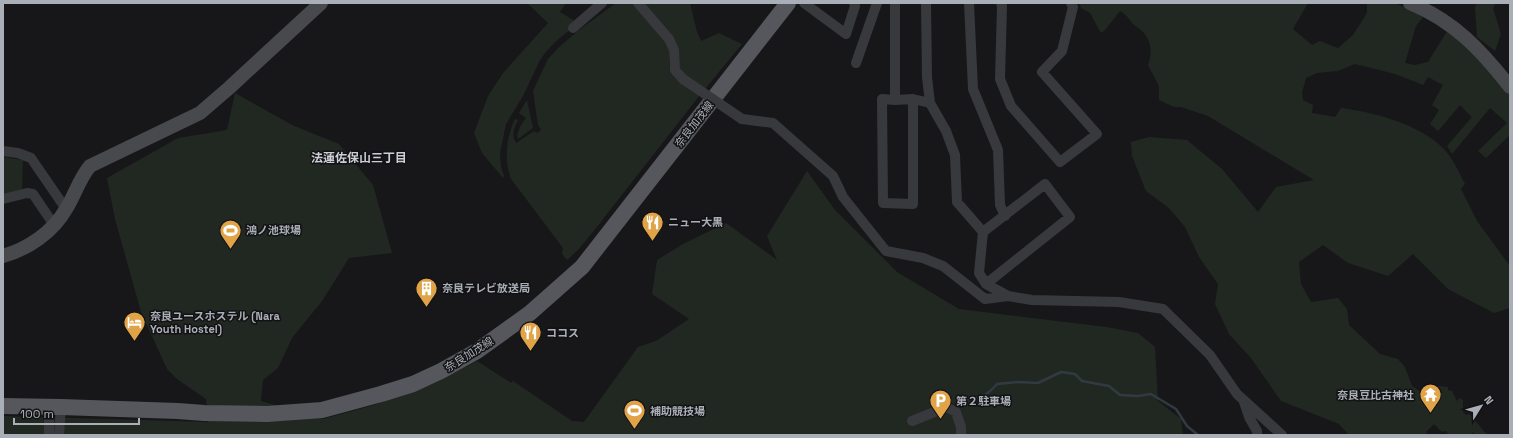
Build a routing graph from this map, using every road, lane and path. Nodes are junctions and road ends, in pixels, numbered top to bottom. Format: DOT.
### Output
graph roads {
  1 [pos="321,3"];
  2 [pos="602,3"];
  3 [pos="638,3"];
  4 [pos="788,3"];
  5 [pos="804,3"];
  6 [pos="854,3"];
  7 [pos="876,3"];
  8 [pos="895,3"];
  9 [pos="926,3"];
  10 [pos="969,3"];
  11 [pos="1001,3"];
  12 [pos="1071,3"];
  13 [pos="1410,3"];
  14 [pos="573,28"];
  15 [pos="856,63"];
  16 [pos="1510,87"];
  17 [pos="913,99"];
  18 [pos="895,100"];
  19 [pos="930,103"];
  20 [pos="3,151"];
  21 [pos="3,199"];
  22 [pos="66,209"];
  23 [pos="1005,216"];
  24 [pos="54,224"];
  25 [pos="983,232"];
  26 [pos="3,256"];
  27 [pos="986,284"];
  28 [pos="1008,296"];
  29 [pos="1244,400"];
  30 [pos="3,406"];
  31 [pos="55,407"];
  32 [pos="912,421"];
  33 [pos="49,435"];
  34 [pos="59,435"];
  35 [pos="961,435"];
  36 [pos="1257,435"];
  37 [pos="1282,435"];
  1 -- 22 [label="street"];
  2 -- 14 [label="street"];
  3 -- 28 [label="street, bridge"];
  4 -- 31 [label="main road, 奈良加茂線"];
  5 -- 6 [label="street"];
  7 -- 15 [label="street"];
  8 -- 18 [label="street"];
  9 -- 19 [label="street"];
  10 -- 23 [label="street"];
  11 -- 12 [label="street"];
  13 -- 16 [label="street"];
  17 -- 18 [label="street"];
  17 -- 18 [label="street"];
  17 -- 19 [label="street"];
  19 -- 25 [label="street"];
  20 -- 22 [label="street"];
  21 -- 24 [label="street"];
  22 -- 24 [label="street"];
  23 -- 25 [label="street"];
  23 -- 27 [label="street"];
  24 -- 26 [label="street"];
  25 -- 27 [label="street"];
  27 -- 28 [label="street"];
  28 -- 29 [label="street"];
  29 -- 36 [label="street"];
  29 -- 37 [label="street"];
  30 -- 31 [label="main road, 奈良加茂線"];
  31 -- 33 [label="street"];
  31 -- 34 [label="street"];
  32 -- 35 [label="street"];
}
